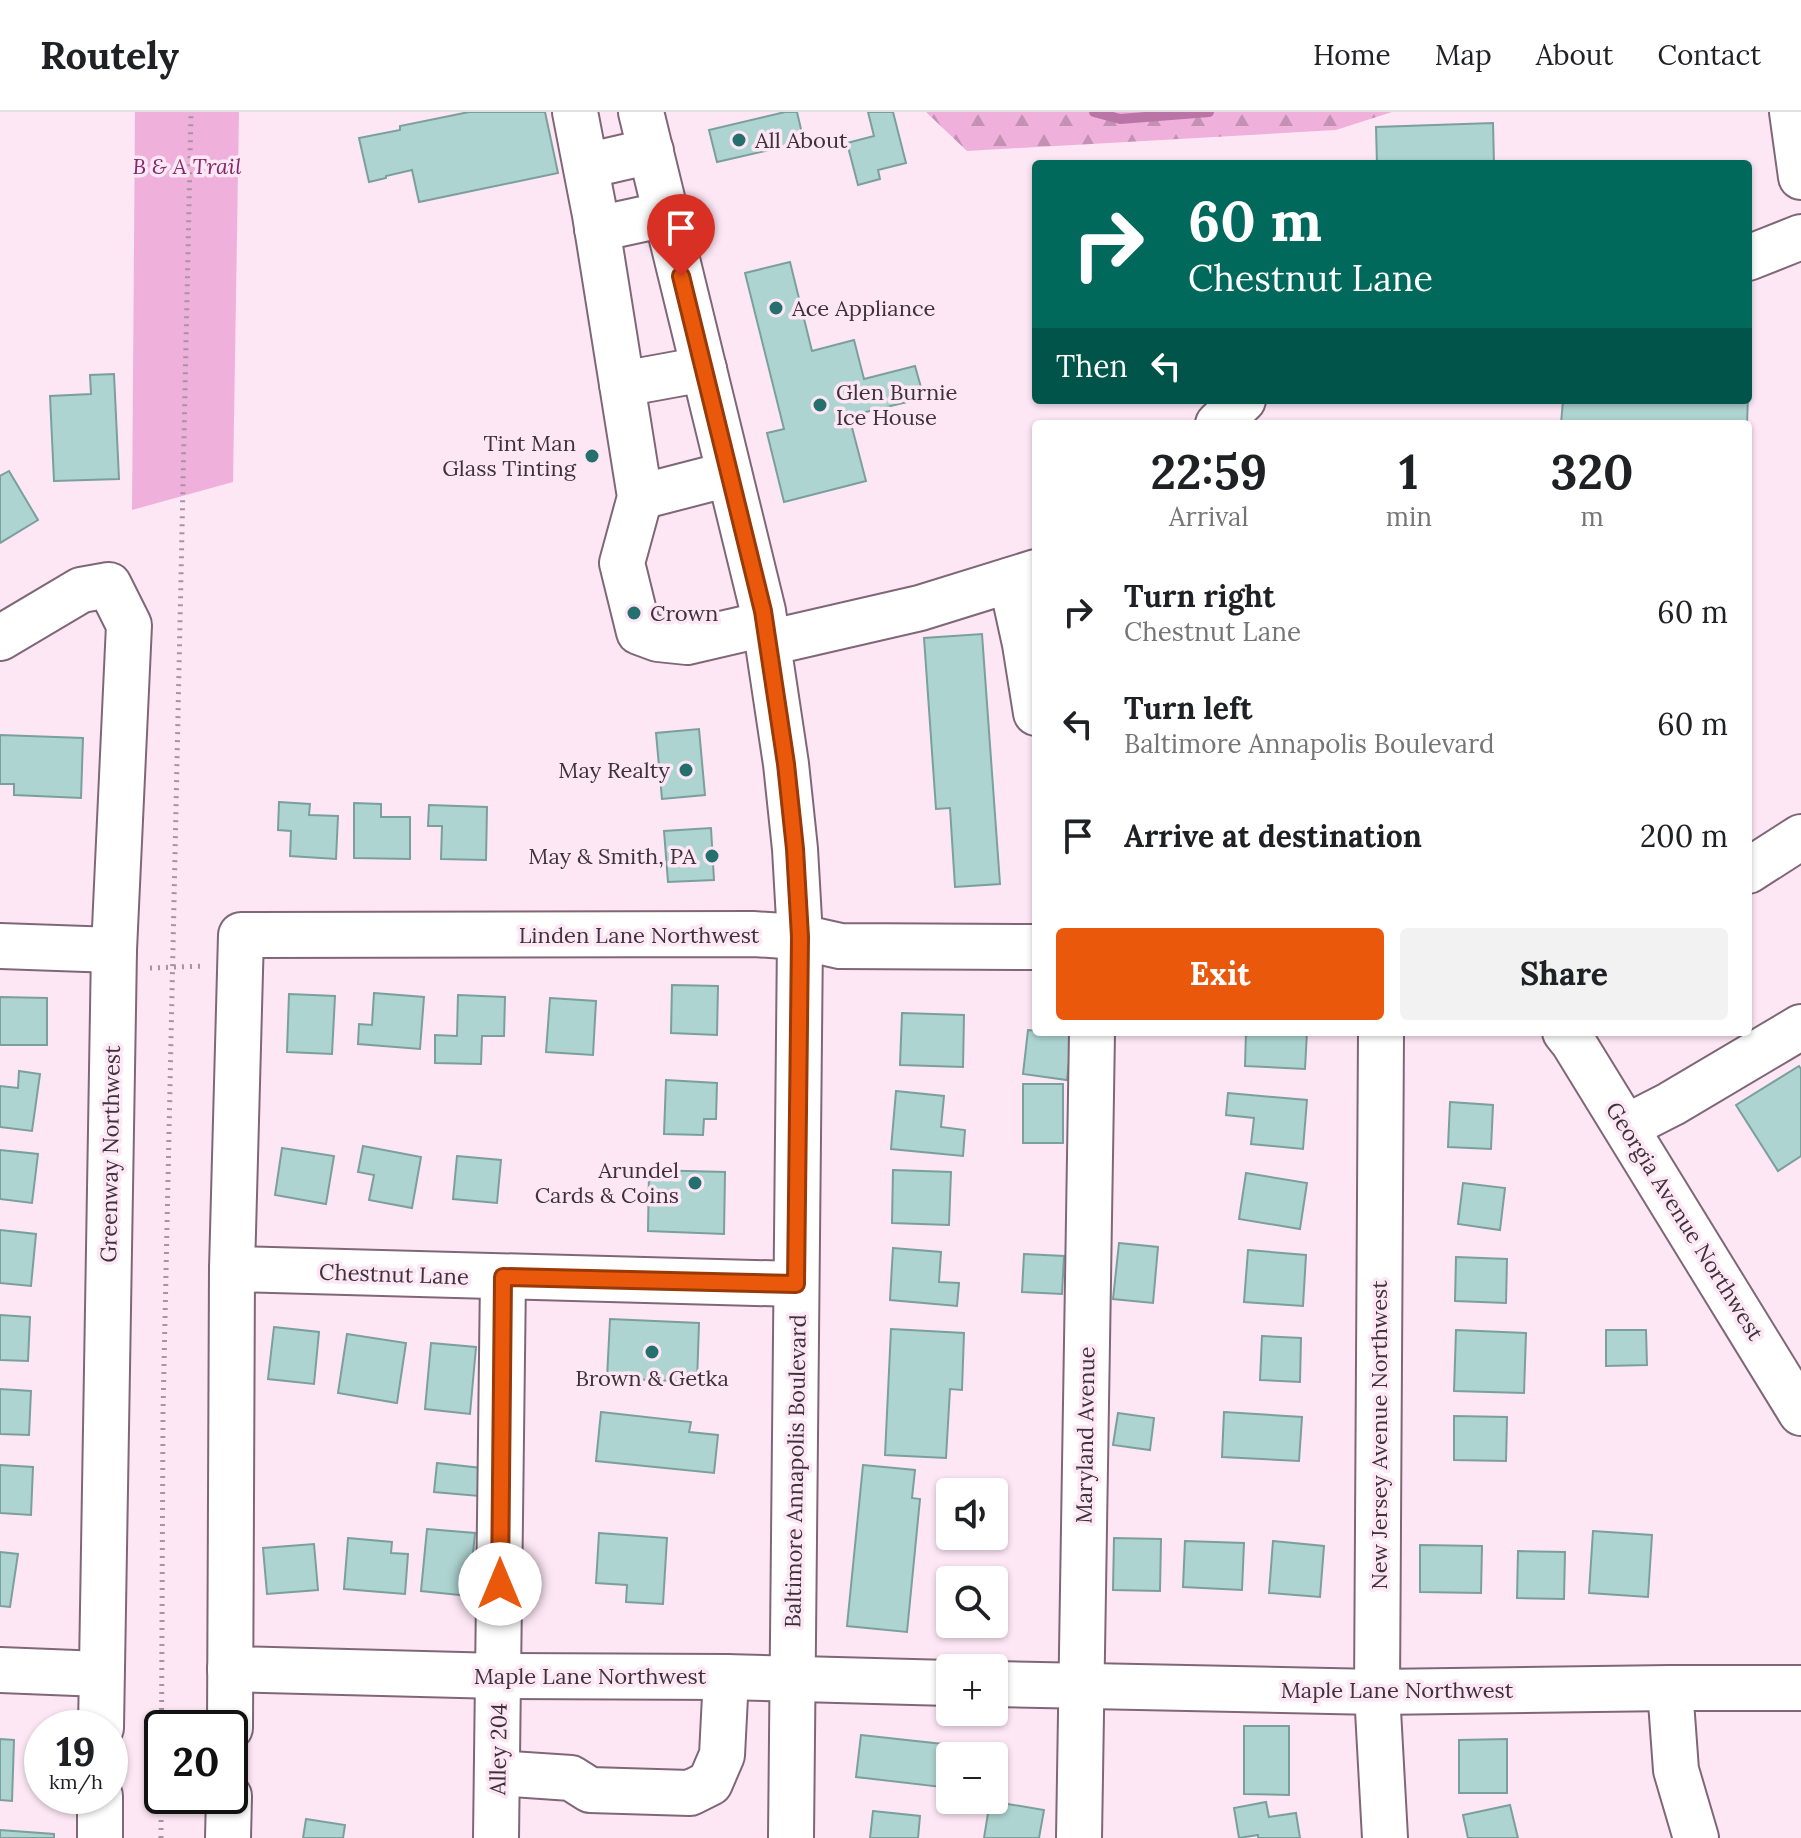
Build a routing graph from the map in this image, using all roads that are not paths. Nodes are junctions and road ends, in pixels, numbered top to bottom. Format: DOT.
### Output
graph roads {
  1 [pos="575,112"];
  2 [pos="1792,112"];
  3 [pos="646,131"];
  4 [pos="586,166"];
  5 [pos="1801,177"];
  6 [pos="666,214"];
  7 [pos="597,229"];
  8 [pos="1801,237"];
  9 [pos="1752,256"];
  10 [pos="704,369"];
  11 [pos="622,384"];
  12 [pos="1239,404"];
  13 [pos="1222,420"];
  14 [pos="729,474"];
  15 [pos="640,497"];
  16 [pos="1024,576"];
  17 [pos="766,634"];
  18 [pos="0,638"];
  19 [pos="1032,688"];
  20 [pos="1801,837"];
  21 [pos="1752,868"];
  22 [pos="800,937"];
  23 [pos="0,946"];
  24 [pos="1032,947"];
  25 [pos="113,960"];
  26 [pos="1801,1027"];
  27 [pos="1092,1036"];
  28 [pos="1381,1036"];
  29 [pos="1568,1036"];
  30 [pos="1626,1127"];
  31 [pos="232,1269"];
  32 [pos="503,1277"];
  33 [pos="796,1284"];
  34 [pos="1801,1413"];
  35 [pos="230,1669"];
  36 [pos="0,1670"];
  37 [pos="101,1674"];
  38 [pos="499,1676"];
  39 [pos="726,1677"];
  40 [pos="793,1678"];
  41 [pos="936,1683"];
  42 [pos="1008,1684"];
  43 [pos="1081,1687"];
  44 [pos="1670,1688"];
  45 [pos="1801,1688"];
  46 [pos="1377,1692"];
  47 [pos="101,1710"];
  48 [pos="230,1710"];
  49 [pos="498,1773"];
  50 [pos="100,1814"];
  51 [pos="229,1814"];
  52 [pos="100,1838"];
  53 [pos="228,1838"];
  54 [pos="496,1838"];
  55 [pos="791,1838"];
  56 [pos="1079,1838"];
  57 [pos="1385,1838"];
  58 [pos="1696,1838"];
  1 -- 4 [label="street"];
  2 -- 5 [label="street"];
  3 -- 4 [label="street"];
  3 -- 6 [label="street, Baltimore Annapolis Boulevard"];
  4 -- 7 [label="street"];
  6 -- 7 [label="street"];
  6 -- 10 [label="street, Baltimore Annapolis Boulevard"];
  7 -- 11 [label="street"];
  8 -- 9 [label="street"];
  10 -- 11 [label="street"];
  10 -- 14 [label="street, Baltimore Annapolis Boulevard"];
  11 -- 15 [label="street"];
  12 -- 13 [label="street"];
  14 -- 15 [label="street"];
  14 -- 17 [label="street, Baltimore Annapolis Boulevard"];
  15 -- 17 [label="street"];
  16 -- 17 [label="street"];
  16 -- 19 [label="street"];
  17 -- 22 [label="street, Baltimore Annapolis Boulevard"];
  18 -- 25 [label="street, Greenway Northwest"];
  20 -- 21 [label="street"];
  22 -- 24 [label="street, Linden Lane Northwest"];
  22 -- 31 [label="street, Linden Lane Northwest"];
  22 -- 33 [label="street, Baltimore Annapolis Boulevard"];
  23 -- 25 [label="street"];
  25 -- 37 [label="street, Greenway Northwest"];
  26 -- 30 [label="street"];
  27 -- 43 [label="street, Maryland Avenue"];
  28 -- 46 [label="street, New Jersey Avenue Northwest"];
  29 -- 30 [label="street, Georgia Avenue Northwest"];
  30 -- 34 [label="street, Georgia Avenue Northwest"];
  31 -- 32 [label="street, Chestnut Lane"];
  31 -- 35 [label="street"];
  32 -- 33 [label="street, Chestnut Lane"];
  32 -- 38 [label="street, Alley 204"];
  33 -- 40 [label="street, Baltimore Annapolis Boulevard"];
  35 -- 38 [label="street, Maple Lane Northwest"];
  35 -- 48 [label="street"];
  36 -- 37 [label="street"];
  37 -- 47 [label="street, Greenway Northwest"];
  38 -- 39 [label="street, Maple Lane Northwest"];
  38 -- 49 [label="street, Alley 204"];
  39 -- 40 [label="street, Maple Lane Northwest"];
  39 -- 49 [label="street"];
  40 -- 41 [label="street, Maple Lane Northwest"];
  40 -- 55 [label="street, Baltimore Annapolis Boulevard"];
  42 -- 43 [label="street, Maple Lane Northwest"];
  43 -- 46 [label="street, Maple Lane Northwest"];
  43 -- 56 [label="street, Maryland Avenue"];
  44 -- 45 [label="street, Maple Lane Northwest"];
  44 -- 46 [label="street, Maple Lane Northwest"];
  44 -- 58 [label="street"];
  46 -- 57 [label="street, New Jersey Avenue Northwest"];
  49 -- 54 [label="street, Alley 204"];
  50 -- 52 [label="street"];
  51 -- 53 [label="street"];
}
